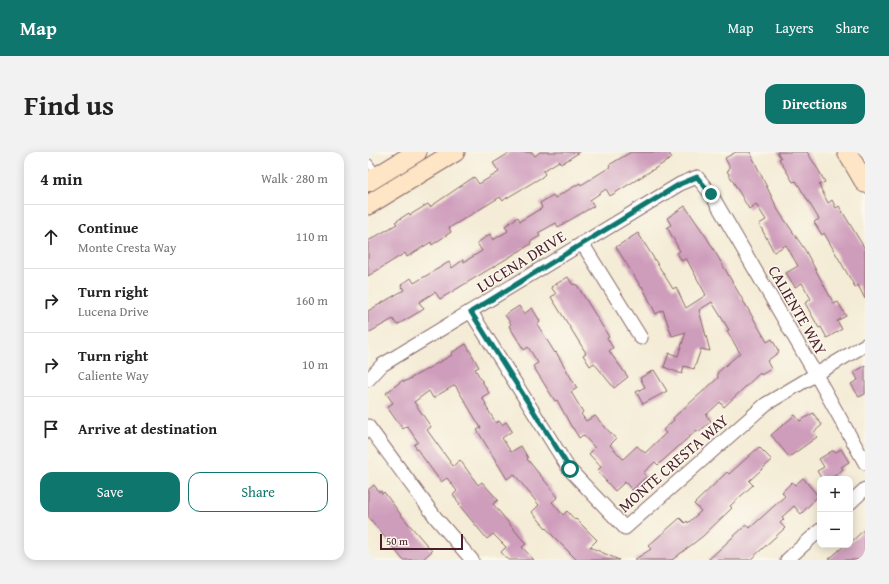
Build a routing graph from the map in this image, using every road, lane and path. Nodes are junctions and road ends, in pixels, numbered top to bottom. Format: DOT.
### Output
graph roads {
  1 [pos="418,152"];
  2 [pos="455,152"];
  3 [pos="847,152"];
  4 [pos="372,174"];
  5 [pos="697,177"];
  6 [pos="865,183"];
  7 [pos="368,205"];
  8 [pos="582,242"];
  9 [pos="471,312"];
  10 [pos="641,338"];
  11 [pos="865,344"];
  12 [pos="815,373"];
  13 [pos="368,380"];
  14 [pos="368,426"];
  15 [pos="865,463"];
  16 [pos="865,489"];
  17 [pos="853,500"];
  18 [pos="817,533"];
  19 [pos="472,560"];
  20 [pos="787,560"];
  1 -- 4 [label="main road"];
  2 -- 7 [label="main road"];
  3 -- 6 [label="main road"];
  5 -- 8 [label="street, LUCENA DRIVE"];
  5 -- 12 [label="street, CALIENTE WAY"];
  8 -- 9 [label="street, LUCENA DRIVE"];
  8 -- 10 [label="street"];
  9 -- 12 [label="street, MONTE CRESTA WAY"];
  9 -- 13 [label="street, LUCENA DRIVE"];
  11 -- 12 [label="street, MONTE CRESTA WAY"];
  12 -- 15 [label="street, CALIENTE WAY"];
  14 -- 19 [label="street"];
  16 -- 17 [label="street"];
  18 -- 20 [label="street"];
}
